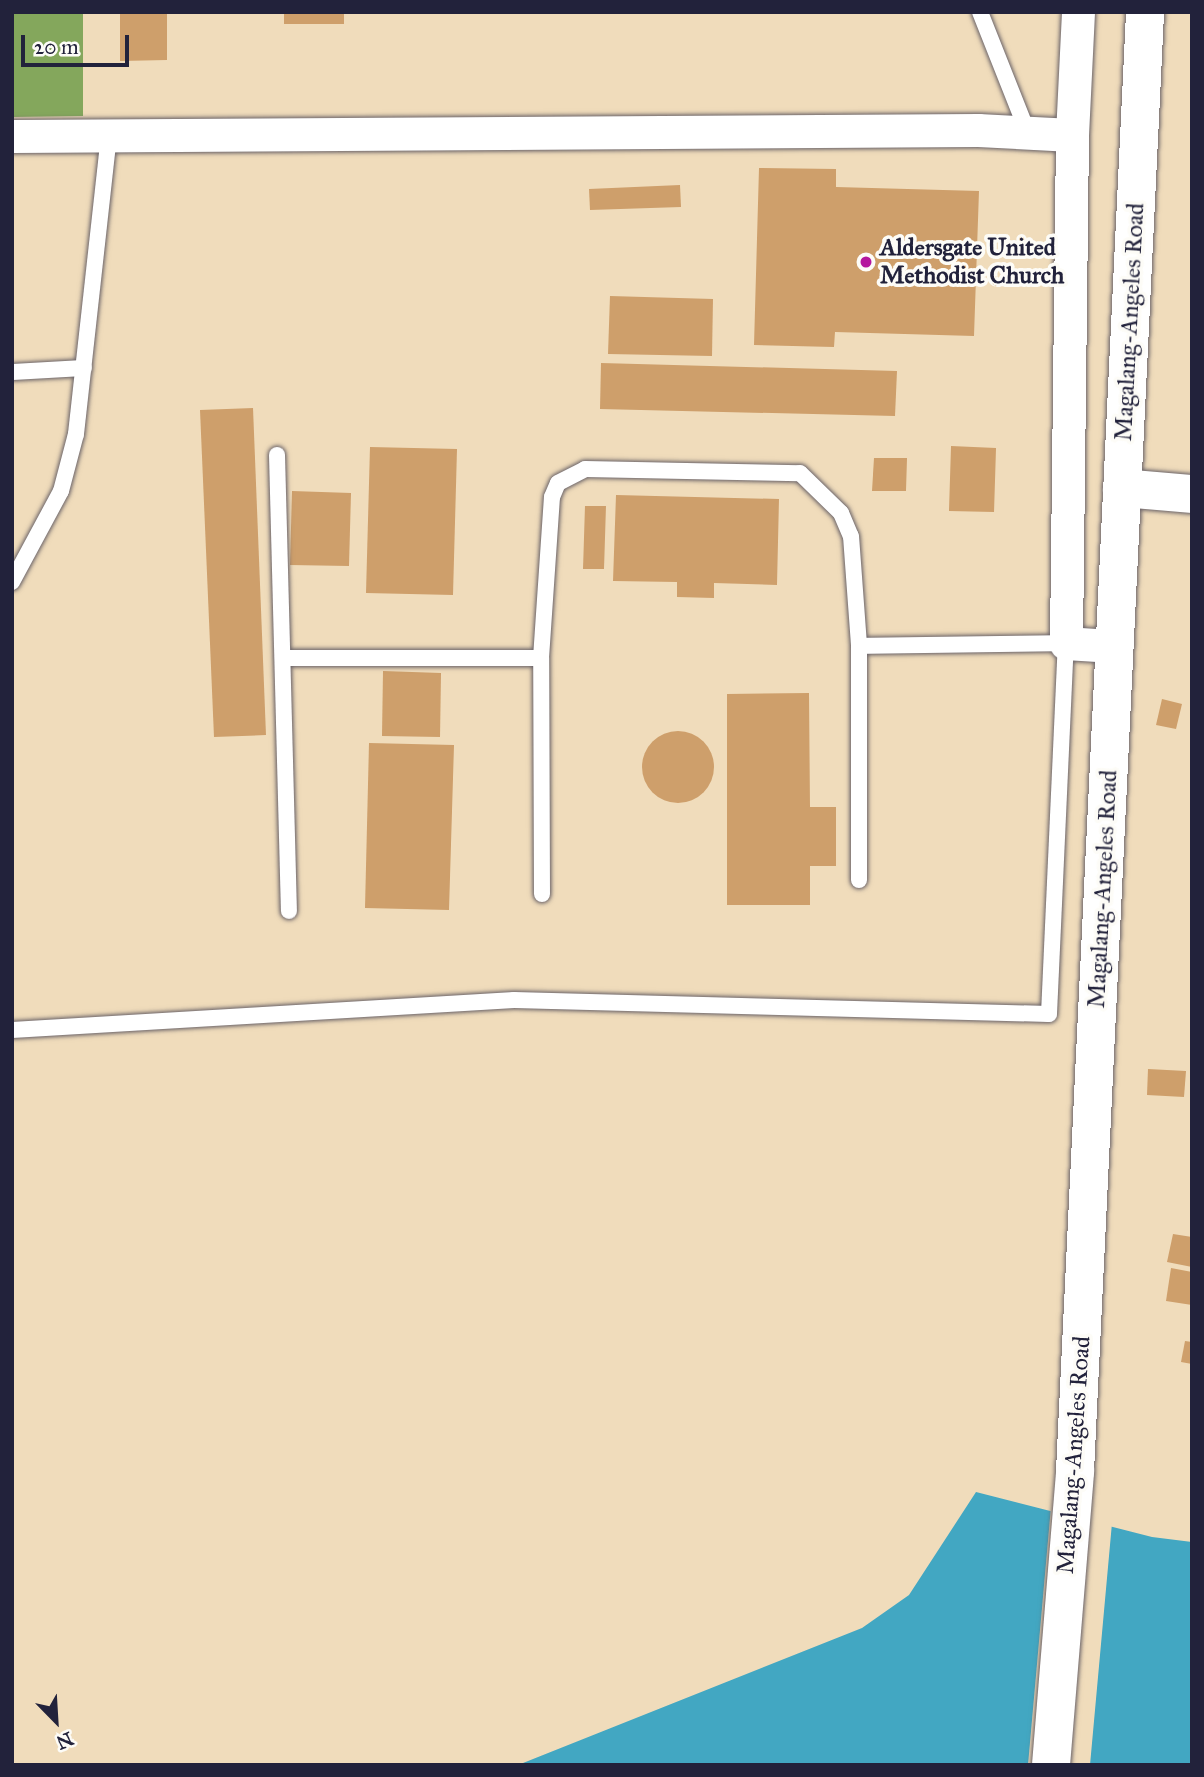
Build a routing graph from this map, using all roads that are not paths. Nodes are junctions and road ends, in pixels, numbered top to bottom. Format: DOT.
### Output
graph roads {
  1 [pos="980,12"];
  2 [pos="1078,12"];
  3 [pos="1145,12"];
  4 [pos="1027,131"];
  5 [pos="109,135"];
  6 [pos="1072,135"];
  7 [pos="12,136"];
  8 [pos="84,368"];
  9 [pos="12,372"];
  10 [pos="277,455"];
  11 [pos="1122,488"];
  12 [pos="1192,494"];
  13 [pos="12,582"];
  14 [pos="1066,643"];
  15 [pos="859,646"];
  16 [pos="1113,646"];
  17 [pos="285,657"];
  18 [pos="541,658"];
  19 [pos="859,880"];
  20 [pos="542,894"];
  21 [pos="289,911"];
  22 [pos="12,1030"];
  23 [pos="1051,1765"];
  1 -- 4 [label="lane"];
  2 -- 6 [label="street"];
  3 -- 11 [label="main road, Magalang-Angeles Road"];
  4 -- 5 [label="street"];
  4 -- 6 [label="street"];
  5 -- 7 [label="street"];
  5 -- 8 [label="lane"];
  6 -- 14 [label="street"];
  8 -- 9 [label="lane"];
  8 -- 13 [label="lane"];
  10 -- 17 [label="lane"];
  11 -- 12 [label="main road"];
  11 -- 16 [label="main road, Magalang-Angeles Road"];
  14 -- 15 [label="lane"];
  14 -- 16 [label="street"];
  14 -- 22 [label="lane"];
  15 -- 18 [label="lane"];
  15 -- 19 [label="lane"];
  16 -- 23 [label="main road, Magalang-Angeles Road"];
  17 -- 18 [label="lane"];
  17 -- 21 [label="lane"];
  18 -- 20 [label="lane"];
}
